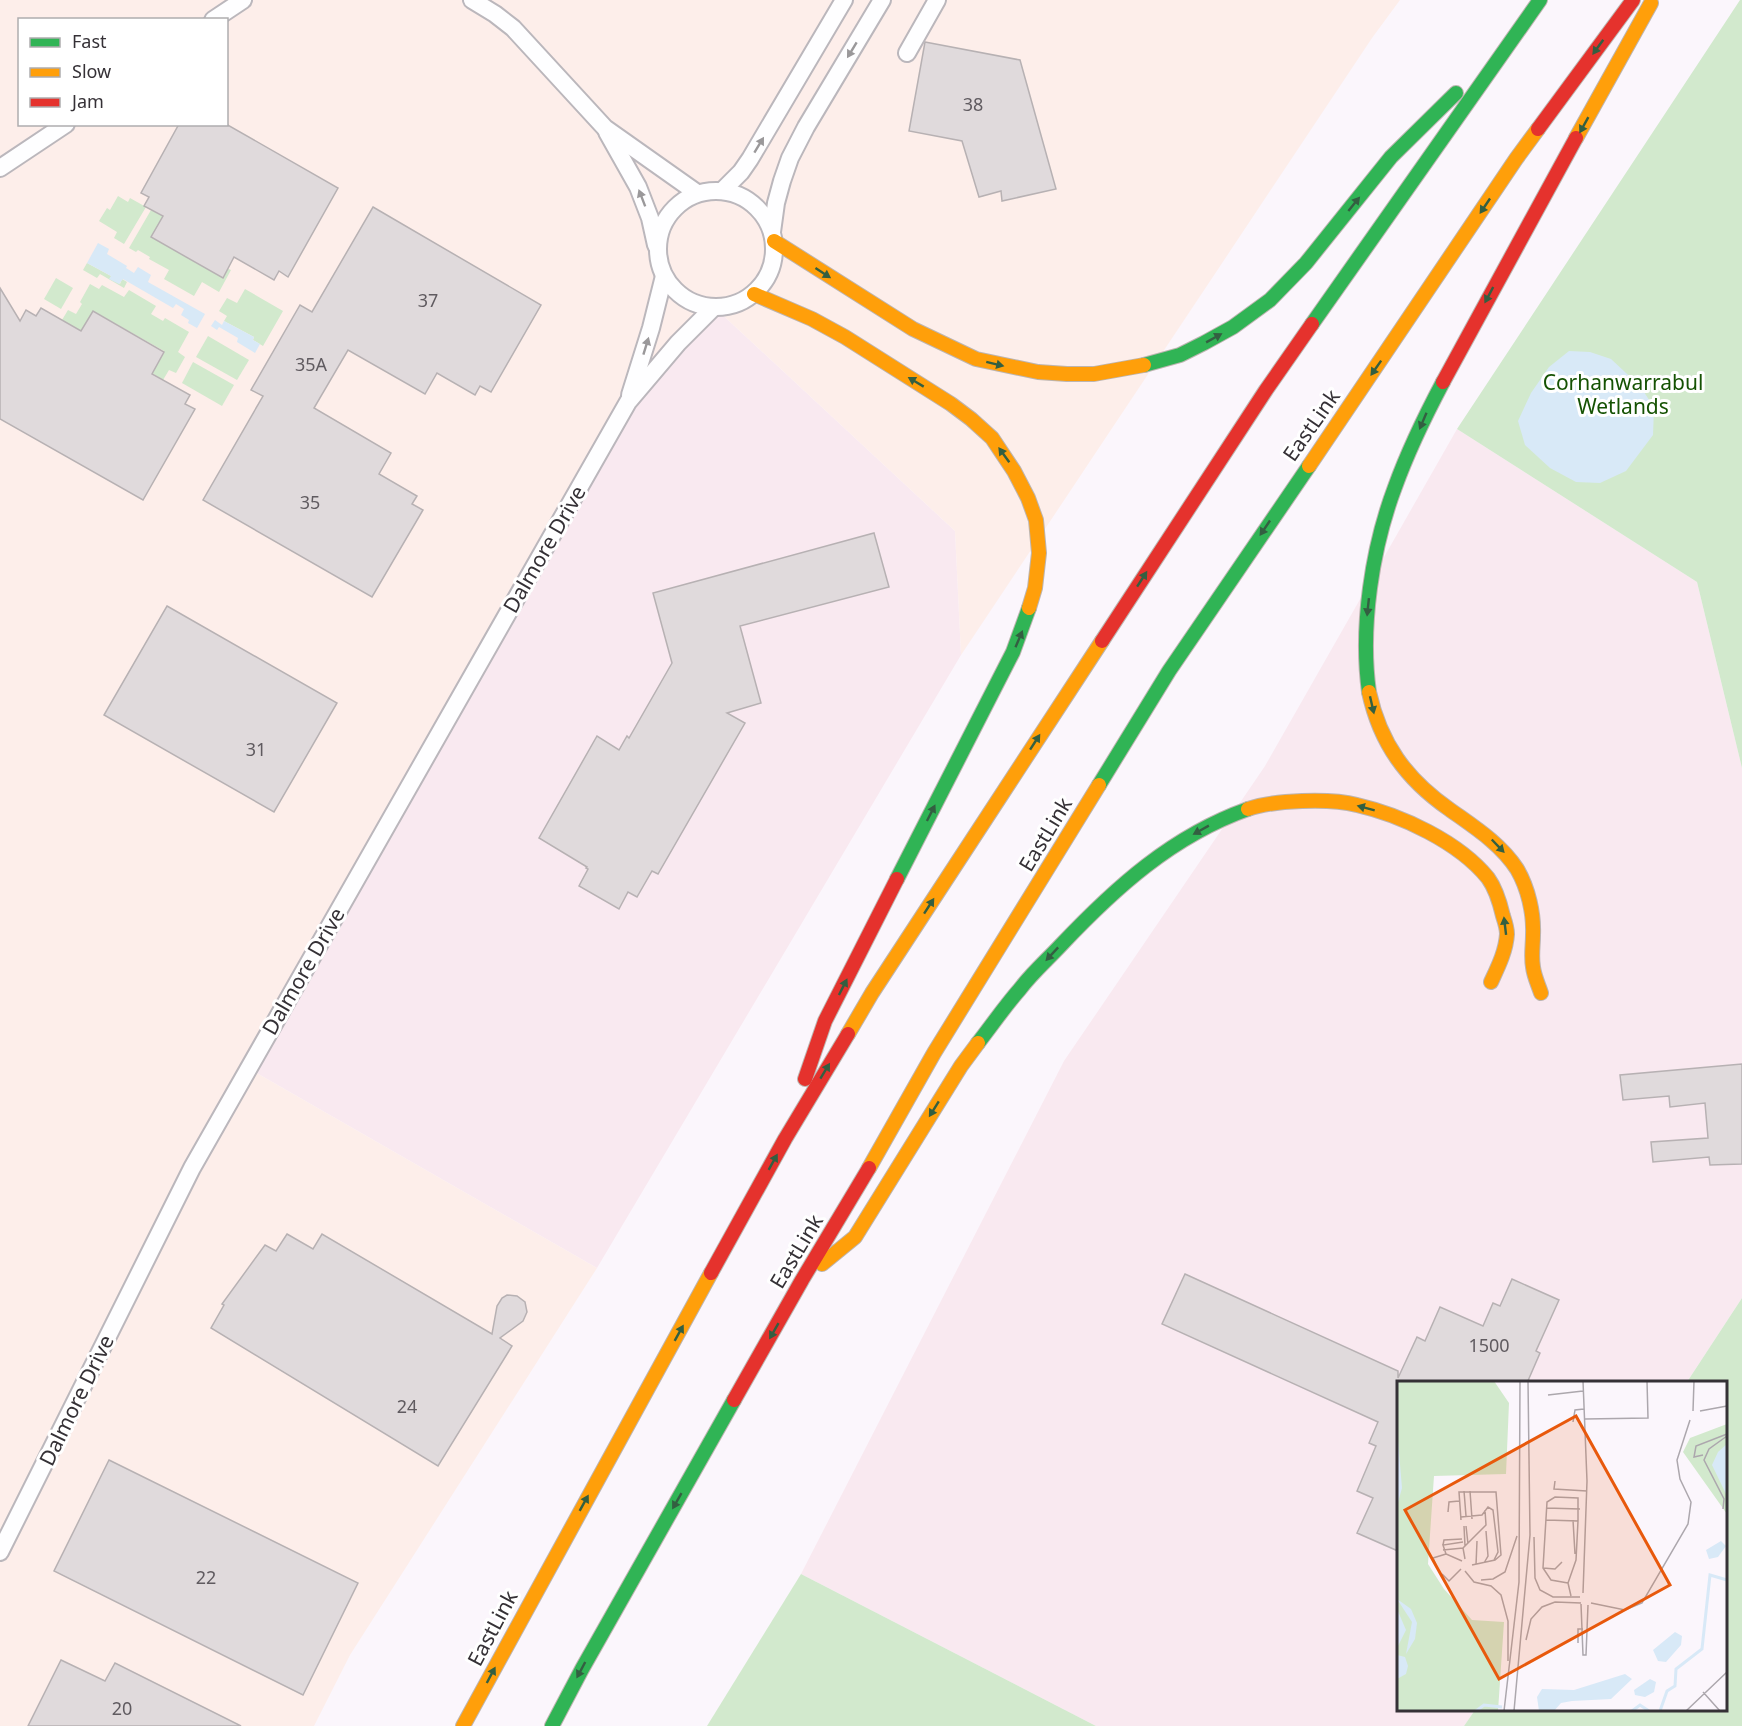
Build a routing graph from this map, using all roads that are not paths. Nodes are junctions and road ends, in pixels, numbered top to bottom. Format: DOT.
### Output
graph roads {
  1 [pos="243,0"];
  2 [pos="472,0"];
  3 [pos="844,0"];
  4 [pos="882,0"];
  5 [pos="937,0"];
  6 [pos="1540,0"];
  7 [pos="1633,0"];
  8 [pos="1653,0"];
  9 [pos="216,18"];
  10 [pos="1516,33"];
  11 [pos="907,53"];
  12 [pos="63,126"];
  13 [pos="605,128"];
  14 [pos="0,168"];
  15 [pos="723,190"];
  16 [pos="697,193"];
  17 [pos="773,236"];
  18 [pos="658,254"];
  19 [pos="664,276"];
  20 [pos="754,294"];
  21 [pos="714,307"];
  22 [pos="628,402"];
  23 [pos="1491,982"];
  24 [pos="1541,993"];
  25 [pos="785,1139"];
  26 [pos="802,1280"];
  27 [pos="0,1552"];
  28 [pos="463,1726"];
  29 [pos="552,1726"];
  1 -- 9 [label="street"];
  2 -- 13 [label="street"];
  15 -- 3 [label="street, one-way"];
  4 -- 17 [label="street, one-way"];
  5 -- 11 [label="street"];
  6 -- 10 [label="highway, EastLink"];
  7 -- 26 [label="highway, EastLink, one-way"];
  8 -- 24 [label="highway, one-way"];
  17 -- 10 [label="highway, one-way"];
  25 -- 10 [label="highway, EastLink, one-way"];
  12 -- 14 [label="street"];
  13 -- 16 [label="street"];
  18 -- 13 [label="street, one-way"];
  15 -- 16 [label="street"];
  15 -- 17 [label="street"];
  16 -- 18 [label="street"];
  17 -- 20 [label="street"];
  18 -- 19 [label="street"];
  19 -- 21 [label="street"];
  22 -- 19 [label="street, Dalmore Drive, one-way"];
  20 -- 21 [label="street"];
  25 -- 20 [label="highway, one-way"];
  21 -- 22 [label="street, Dalmore Drive"];
  22 -- 27 [label="street, Dalmore Drive"];
  23 -- 26 [label="highway, one-way"];
  28 -- 25 [label="highway, EastLink, one-way"];
  26 -- 29 [label="highway, EastLink, one-way"];
}
